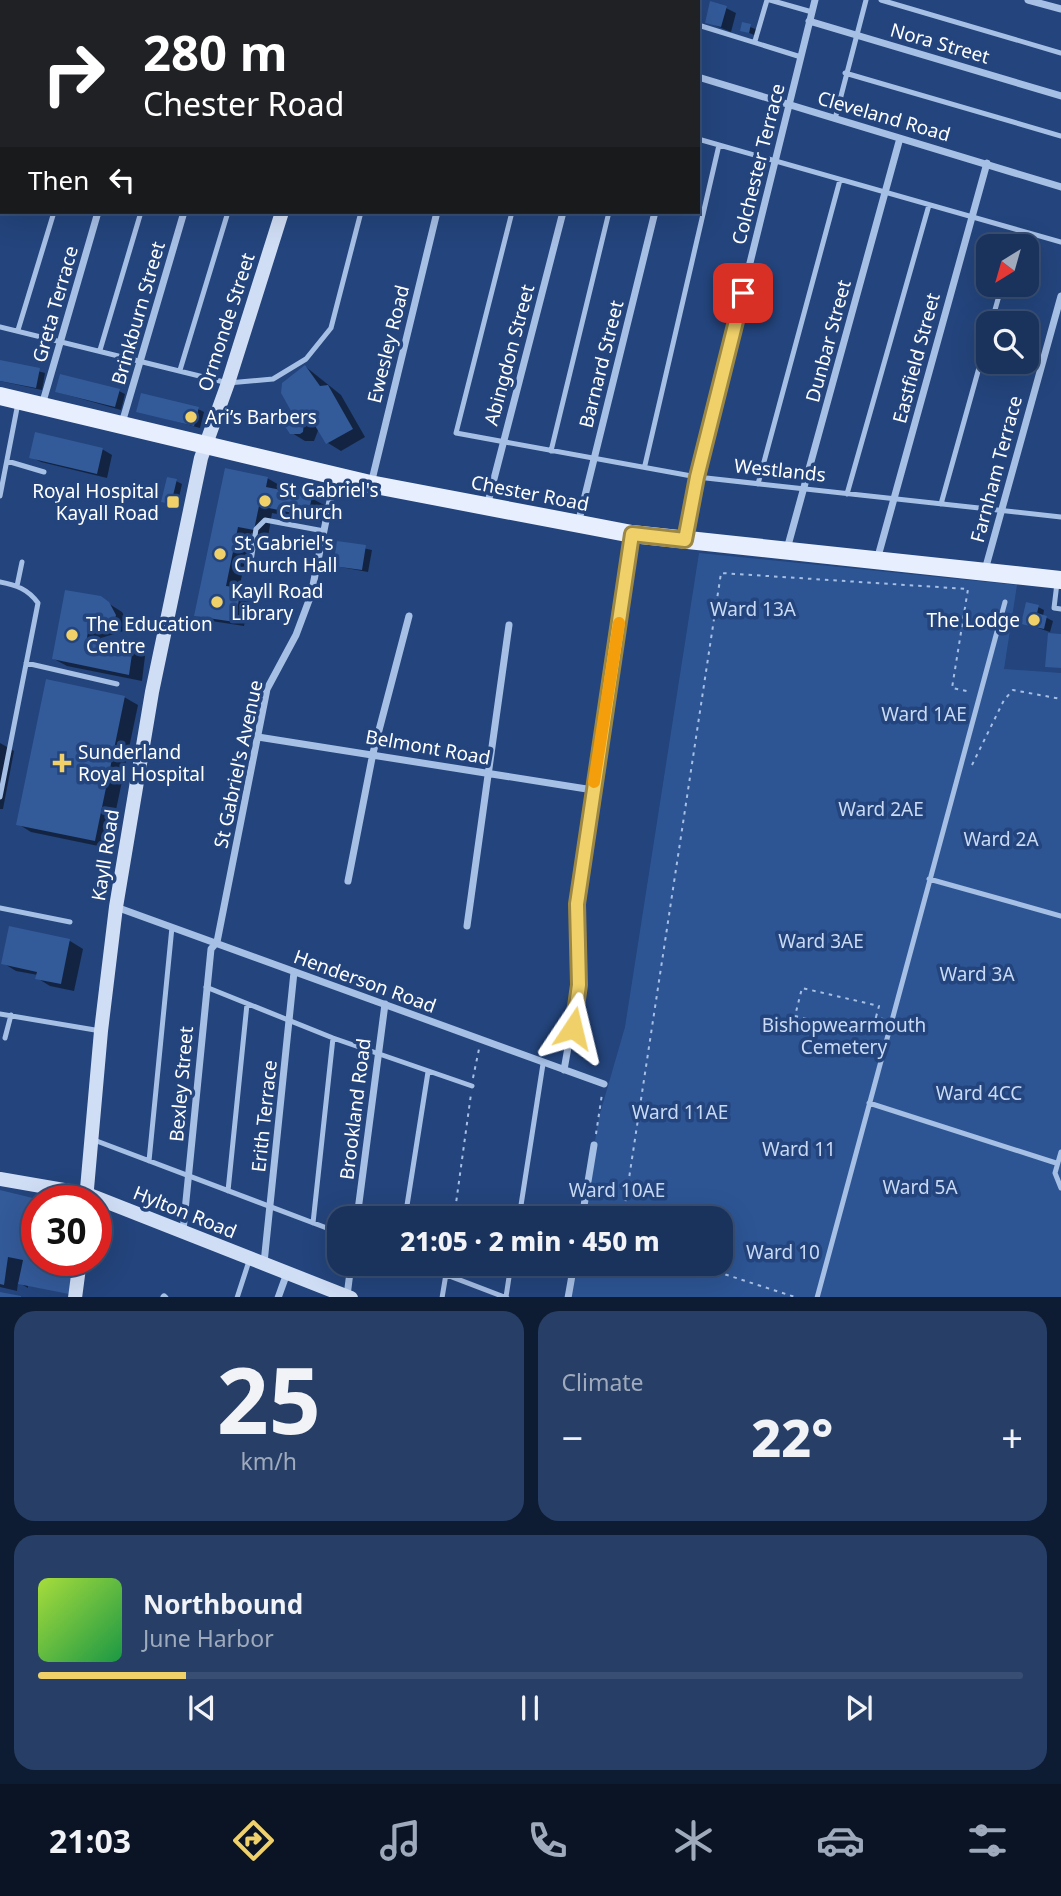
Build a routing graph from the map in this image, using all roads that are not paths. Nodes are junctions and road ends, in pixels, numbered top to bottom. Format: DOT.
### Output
graph roads {
  1 [pos="769,0"];
  2 [pos="815,0"];
  3 [pos="866,0"];
  4 [pos="881,0"];
  5 [pos="1028,0"];
  6 [pos="1061,9"];
  7 [pos="811,16"];
  8 [pos="700,26"];
  9 [pos="857,35"];
  10 [pos="755,41"];
  11 [pos="1061,53"];
  12 [pos="801,57"];
  13 [pos="845,73"];
  14 [pos="700,78"];
  15 [pos="1061,96"];
  16 [pos="789,104"];
  17 [pos="835,120"];
  18 [pos="1061,136"];
  19 [pos="900,138"];
  20 [pos="700,140"];
  21 [pos="719,145"];
  22 [pos="776,162"];
  23 [pos="987,163"];
  24 [pos="840,180"];
  25 [pos="1061,187"];
  26 [pos="885,192"];
  27 [pos="929,205"];
  28 [pos="53,214"];
  29 [pos="97,214"];
  30 [pos="140,214"];
  31 [pos="183,214"];
  32 [pos="227,214"];
  33 [pos="281,214"];
  34 [pos="360,214"];
  35 [pos="436,214"];
  36 [pos="511,214"];
  37 [pos="562,214"];
  38 [pos="609,214"];
  39 [pos="655,214"];
  40 [pos="971,217"];
  41 [pos="1017,230"];
  42 [pos="1016,234"];
  43 [pos="1061,242"];
  44 [pos="1061,296"];
  45 [pos="0,327"];
  46 [pos="18,330"];
  47 [pos="61,341"];
  48 [pos="100,350"];
  49 [pos="140,361"];
  50 [pos="180,370"];
  51 [pos="977,374"];
  52 [pos="228,383"];
  53 [pos="0,396"];
  54 [pos="19,400"];
  55 [pos="42,405"];
  56 [pos="122,424"];
  57 [pos="503,442"];
  58 [pos="205,443"];
  59 [pos="551,451"];
  60 [pos="594,459"];
  61 [pos="7,461"];
  62 [pos="645,466"];
  63 [pos="44,472"];
  64 [pos="335,475"];
  65 [pos="697,477"];
  66 [pos="370,484"];
  67 [pos="758,484"];
  68 [pos="803,489"];
  69 [pos="847,494"];
  70 [pos="0,496"];
  71 [pos="894,499"];
  72 [pos="941,504"];
  73 [pos="487,507"];
  74 [pos="1000,511"];
  75 [pos="1061,516"];
  76 [pos="578,524"];
  77 [pos="324,531"];
  78 [pos="632,534"];
  79 [pos="685,540"];
  80 [pos="786,552"];
  81 [pos="251,561"];
  82 [pos="877,561"];
  83 [pos="22,562"];
  84 [pos="985,570"];
  85 [pos="1059,580"];
  86 [pos="0,582"];
  87 [pos="17,586"];
  88 [pos="1005,602"];
  89 [pos="1061,609"];
  90 [pos="409,616"];
  91 [pos="509,625"];
  92 [pos="26,663"];
  93 [pos="117,684"];
  94 [pos="258,737"];
  95 [pos="373,753"];
  96 [pos="490,774"];
  97 [pos="593,790"];
  98 [pos="0,797"];
  99 [pos="929,879"];
  100 [pos="348,881"];
  101 [pos="116,907"];
  102 [pos="0,908"];
  103 [pos="1061,916"];
  104 [pos="69,922"];
  105 [pos="467,926"];
  106 [pos="172,927"];
  107 [pos="216,942"];
  108 [pos="294,972"];
  109 [pos="206,987"];
  110 [pos="247,1004"];
  111 [pos="385,1004"];
  112 [pos="0,1014"];
  113 [pos="10,1015"];
  114 [pos="289,1020"];
  115 [pos="101,1031"];
  116 [pos="5,1038"];
  117 [pos="333,1038"];
  118 [pos="377,1052"];
  119 [pos="543,1064"];
  120 [pos="564,1070"];
  121 [pos="428,1072"];
  122 [pos="604,1084"];
  123 [pos="472,1086"];
  124 [pos="869,1102"];
  125 [pos="91,1139"];
  126 [pos="594,1145"];
  127 [pos="1061,1152"];
  128 [pos="149,1161"];
  129 [pos="1056,1163"];
  130 [pos="188,1176"];
  131 [pos="0,1179"];
  132 [pos="29,1185"];
  133 [pos="88,1185"];
  134 [pos="1061,1188"];
  135 [pos="228,1191"];
  136 [pos="112,1206"];
  137 [pos="358,1206"];
  138 [pos="407,1206"];
  139 [pos="521,1206"];
  140 [pos="584,1206"];
  141 [pos="271,1207"];
  142 [pos="313,1223"];
  143 [pos="327,1228"];
  144 [pos="183,1232"];
  145 [pos="257,1261"];
  146 [pos="287,1272"];
  147 [pos="78,1276"];
  148 [pos="350,1276"];
  149 [pos="446,1276"];
  150 [pos="451,1276"];
  151 [pos="510,1276"];
  152 [pos="572,1276"];
  153 [pos="319,1292"];
  154 [pos="349,1296"];
  155 [pos="75,1297"];
  156 [pos="237,1297"];
  157 [pos="278,1297"];
  158 [pos="442,1297"];
  159 [pos="507,1297"];
  160 [pos="568,1297"];
  161 [pos="817,1297"];
  1 -- 7 [label="lane"];
  1 -- 10 [label="lane"];
  2 -- 7 [label="street, Colchester Terrace"];
  3 -- 9 [label="lane"];
  4 -- 11 [label="lane"];
  5 -- 6 [label="street"];
  7 -- 9 [label="street, Nora Street"];
  7 -- 12 [label="street, Colchester Terrace"];
  8 -- 10 [label="lane"];
  9 -- 13 [label="lane"];
  9 -- 15 [label="street, Nora Street"];
  10 -- 12 [label="lane"];
  12 -- 16 [label="street, Colchester Terrace"];
  13 -- 17 [label="lane"];
  13 -- 18 [label="lane"];
  14 -- 16 [label="street, Cleveland Road"];
  16 -- 17 [label="street, Cleveland Road"];
  16 -- 22 [label="street, Colchester Terrace"];
  17 -- 19 [label="street, Cleveland Road"];
  19 -- 23 [label="street, Cleveland Road"];
  19 -- 26 [label="street, Dunbar Street"];
  20 -- 21 [label="lane"];
  21 -- 22 [label="lane"];
  21 -- 62 [label="lane"];
  22 -- 24 [label="lane"];
  22 -- 65 [label="street, Colchester Terrace"];
  23 -- 25 [label="street, Cleveland Road"];
  23 -- 40 [label="street, Eastfield Street"];
  24 -- 26 [label="lane"];
  24 -- 67 [label="lane"];
  26 -- 27 [label="lane"];
  26 -- 68 [label="street, Dunbar Street"];
  27 -- 40 [label="lane"];
  27 -- 69 [label="lane"];
  28 -- 46 [label="lane"];
  29 -- 47 [label="street, Greta Terrace"];
  30 -- 48 [label="lane"];
  31 -- 49 [label="street, Brinkburn Street"];
  32 -- 50 [label="lane"];
  33 -- 52 [label="street, Ormonde Street"];
  34 -- 52 [label="lane"];
  35 -- 66 [label="street, Ewesley Road"];
  36 -- 57 [label="lane, Westlands"];
  37 -- 57 [label="street, Abingdon Street"];
  38 -- 59 [label="lane"];
  39 -- 60 [label="street, Barnard Street"];
  40 -- 41 [label="lane"];
  40 -- 71 [label="street, Eastfield Street"];
  41 -- 42 [label="lane"];
  41 -- 43 [label="lane"];
  44 -- 74 [label="street, Farnham Terrace"];
  45 -- 46 [label="lane"];
  46 -- 47 [label="lane"];
  47 -- 48 [label="lane"];
  47 -- 55 [label="street, Greta Terrace"];
  48 -- 49 [label="lane"];
  49 -- 50 [label="lane"];
  49 -- 56 [label="street, Brinkburn Street"];
  50 -- 52 [label="lane"];
  51 -- 72 [label="lane"];
  52 -- 58 [label="street, Ormonde Street"];
  53 -- 54 [label="main road, Chester Road"];
  54 -- 55 [label="main road, Chester Road"];
  54 -- 61 [label="lane"];
  55 -- 56 [label="main road, Chester Road"];
  56 -- 58 [label="main road, Chester Road"];
  57 -- 59 [label="lane, Westlands"];
  57 -- 73 [label="street, Abingdon Street"];
  58 -- 64 [label="main road, Chester Road"];
  58 -- 101 [label="street, Kayll Road"];
  59 -- 60 [label="lane, Westlands"];
  60 -- 62 [label="lane, Westlands"];
  60 -- 76 [label="street, Barnard Street"];
  61 -- 63 [label="lane"];
  61 -- 70 [label="lane"];
  62 -- 65 [label="lane, Westlands"];
  64 -- 66 [label="main road, Chester Road"];
  64 -- 77 [label="street, St Gabriel's Avenue"];
  65 -- 67 [label="lane, Westlands"];
  65 -- 79 [label="street, Colchester Terrace"];
  66 -- 73 [label="main road, Chester Road"];
  67 -- 68 [label="lane, Westlands"];
  68 -- 69 [label="lane, Westlands"];
  68 -- 80 [label="street, Dunbar Street"];
  69 -- 71 [label="lane, Westlands"];
  71 -- 72 [label="lane, Westlands"];
  71 -- 82 [label="street, Eastfield Street"];
  72 -- 74 [label="lane, Westlands"];
  73 -- 76 [label="main road, Chester Road"];
  74 -- 75 [label="lane, Westlands"];
  74 -- 84 [label="street, Farnham Terrace"];
  76 -- 78 [label="main road, Chester Road"];
  77 -- 81 [label="lane"];
  77 -- 94 [label="street, St Gabriel's Avenue"];
  78 -- 79 [label="main road, Chester Road"];
  78 -- 97 [label="street"];
  79 -- 80 [label="main road, Chester Road"];
  80 -- 82 [label="main road, Chester Road"];
  82 -- 84 [label="main road, Chester Road"];
  83 -- 87 [label="lane"];
  84 -- 85 [label="main road, Chester Road"];
  85 -- 89 [label="lane"];
  86 -- 87 [label="lane"];
  87 -- 92 [label="lane"];
  88 -- 99 [label="lane"];
  90 -- 95 [label="street"];
  91 -- 96 [label="street"];
  92 -- 93 [label="lane"];
  92 -- 98 [label="lane"];
  94 -- 95 [label="street, Belmont Road"];
  94 -- 107 [label="street, St Gabriel's Avenue"];
  95 -- 96 [label="street, Belmont Road"];
  95 -- 100 [label="street"];
  96 -- 97 [label="street, Belmont Road"];
  96 -- 105 [label="street"];
  97 -- 120 [label="street"];
  99 -- 103 [label="lane"];
  99 -- 124 [label="lane"];
  101 -- 106 [label="street, Henderson Road"];
  101 -- 115 [label="street, Kayll Road"];
  102 -- 104 [label="lane"];
  106 -- 107 [label="street, Henderson Road"];
  106 -- 128 [label="lane"];
  107 -- 108 [label="street, Henderson Road"];
  107 -- 109 [label="street, Bexley Street"];
  108 -- 111 [label="street, Henderson Road"];
  108 -- 114 [label="street, Erith Terrace"];
  109 -- 110 [label="lane"];
  109 -- 130 [label="street, Bexley Street"];
  110 -- 114 [label="lane"];
  110 -- 135 [label="lane"];
  111 -- 118 [label="street, Brookland Road"];
  111 -- 119 [label="street, Henderson Road"];
  112 -- 113 [label="lane"];
  113 -- 115 [label="lane"];
  113 -- 116 [label="lane"];
  114 -- 117 [label="lane"];
  114 -- 141 [label="street, Erith Terrace"];
  115 -- 125 [label="street, Kayll Road"];
  117 -- 118 [label="lane"];
  117 -- 142 [label="lane"];
  118 -- 121 [label="lane"];
  118 -- 137 [label="street, Brookland Road"];
  119 -- 120 [label="street, Henderson Road"];
  119 -- 139 [label="lane"];
  120 -- 122 [label="street, Henderson Road"];
  121 -- 123 [label="lane"];
  121 -- 138 [label="lane"];
  124 -- 129 [label="lane"];
  124 -- 161 [label="lane"];
  125 -- 128 [label="lane"];
  125 -- 133 [label="street, Kayll Road"];
  126 -- 140 [label="street"];
  127 -- 129 [label="lane"];
  128 -- 130 [label="lane"];
  129 -- 134 [label="lane"];
  130 -- 135 [label="lane"];
  130 -- 144 [label="street, Bexley Street"];
  131 -- 132 [label="street, Hylton Road"];
  135 -- 141 [label="lane"];
  136 -- 144 [label="street, Hylton Road"];
  141 -- 142 [label="lane"];
  141 -- 145 [label="street, Erith Terrace"];
  142 -- 143 [label="lane"];
  144 -- 145 [label="street, Hylton Road"];
  145 -- 146 [label="street, Hylton Road"];
  145 -- 156 [label="lane"];
  146 -- 153 [label="street, Hylton Road"];
  146 -- 157 [label="street"];
  147 -- 155 [label="street"];
  148 -- 154 [label="street"];
  149 -- 158 [label="lane"];
  150 -- 159 [label="lane"];
  151 -- 159 [label="lane"];
  152 -- 160 [label="street"];
  153 -- 154 [label="street, Hylton Road"];
}
